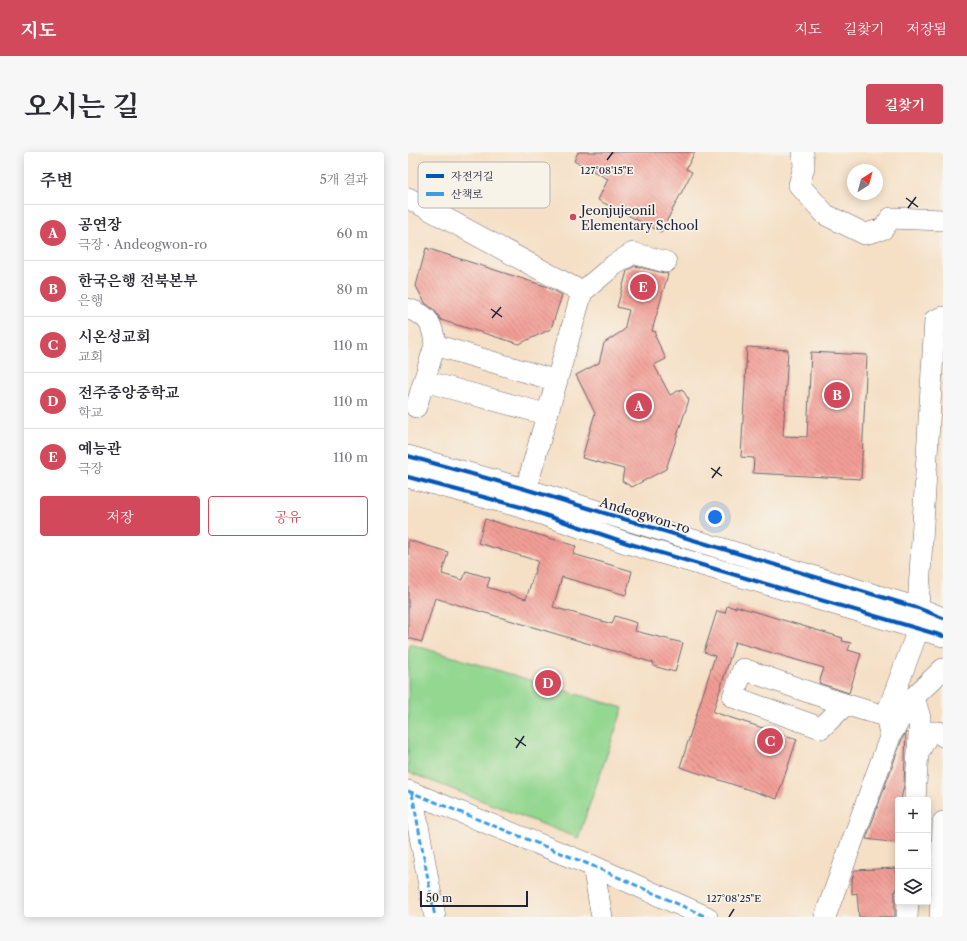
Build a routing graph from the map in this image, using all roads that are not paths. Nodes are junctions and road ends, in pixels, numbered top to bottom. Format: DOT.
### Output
graph roads {
  1 [pos="803,152"];
  2 [pos="408,198"];
  3 [pos="418,203"];
  4 [pos="427,208"];
  5 [pos="943,220"];
  6 [pos="666,262"];
  7 [pos="582,292"];
  8 [pos="408,309"];
  9 [pos="943,316"];
  10 [pos="434,346"];
  11 [pos="556,381"];
  12 [pos="538,412"];
  13 [pos="408,456"];
  14 [pos="408,478"];
  15 [pos="523,498"];
  16 [pos="918,608"];
  17 [pos="943,618"];
  18 [pos="918,630"];
  19 [pos="943,636"];
  20 [pos="943,670"];
  21 [pos="914,697"];
  22 [pos="844,706"];
  23 [pos="888,725"];
  24 [pos="943,736"];
  25 [pos="919,753"];
  26 [pos="410,792"];
  27 [pos="915,797"];
  28 [pos="943,822"];
  29 [pos="593,866"];
  30 [pos="908,905"];
  31 [pos="435,917"];
  32 [pos="602,917"];
  33 [pos="706,917"];
  34 [pos="825,917"];
  35 [pos="907,917"];
  36 [pos="940,917"];
  1 -- 5 [label="street"];
  2 -- 3 [label="street"];
  4 -- 7 [label="street"];
  6 -- 7 [label="street"];
  7 -- 11 [label="street"];
  8 -- 10 [label="street"];
  9 -- 16 [label="street"];
  10 -- 11 [label="street"];
  10 -- 12 [label="street"];
  11 -- 15 [label="street"];
  13 -- 15 [label="street, Andeogwon-ro"];
  14 -- 15 [label="street, Andeogwon-ro"];
  15 -- 16 [label="street, Andeogwon-ro"];
  15 -- 18 [label="street, Andeogwon-ro"];
  16 -- 17 [label="street, Andeogwon-ro"];
  18 -- 19 [label="street, Andeogwon-ro"];
  18 -- 23 [label="street"];
  20 -- 21 [label="street"];
  21 -- 23 [label="street"];
  21 -- 25 [label="street"];
  22 -- 23 [label="street"];
  23 -- 34 [label="street"];
  24 -- 25 [label="street"];
  25 -- 27 [label="street"];
  26 -- 29 [label="street"];
  26 -- 31 [label="street"];
  28 -- 36 [label="street"];
  29 -- 32 [label="street"];
  29 -- 33 [label="street"];
  30 -- 35 [label="street"];
}
